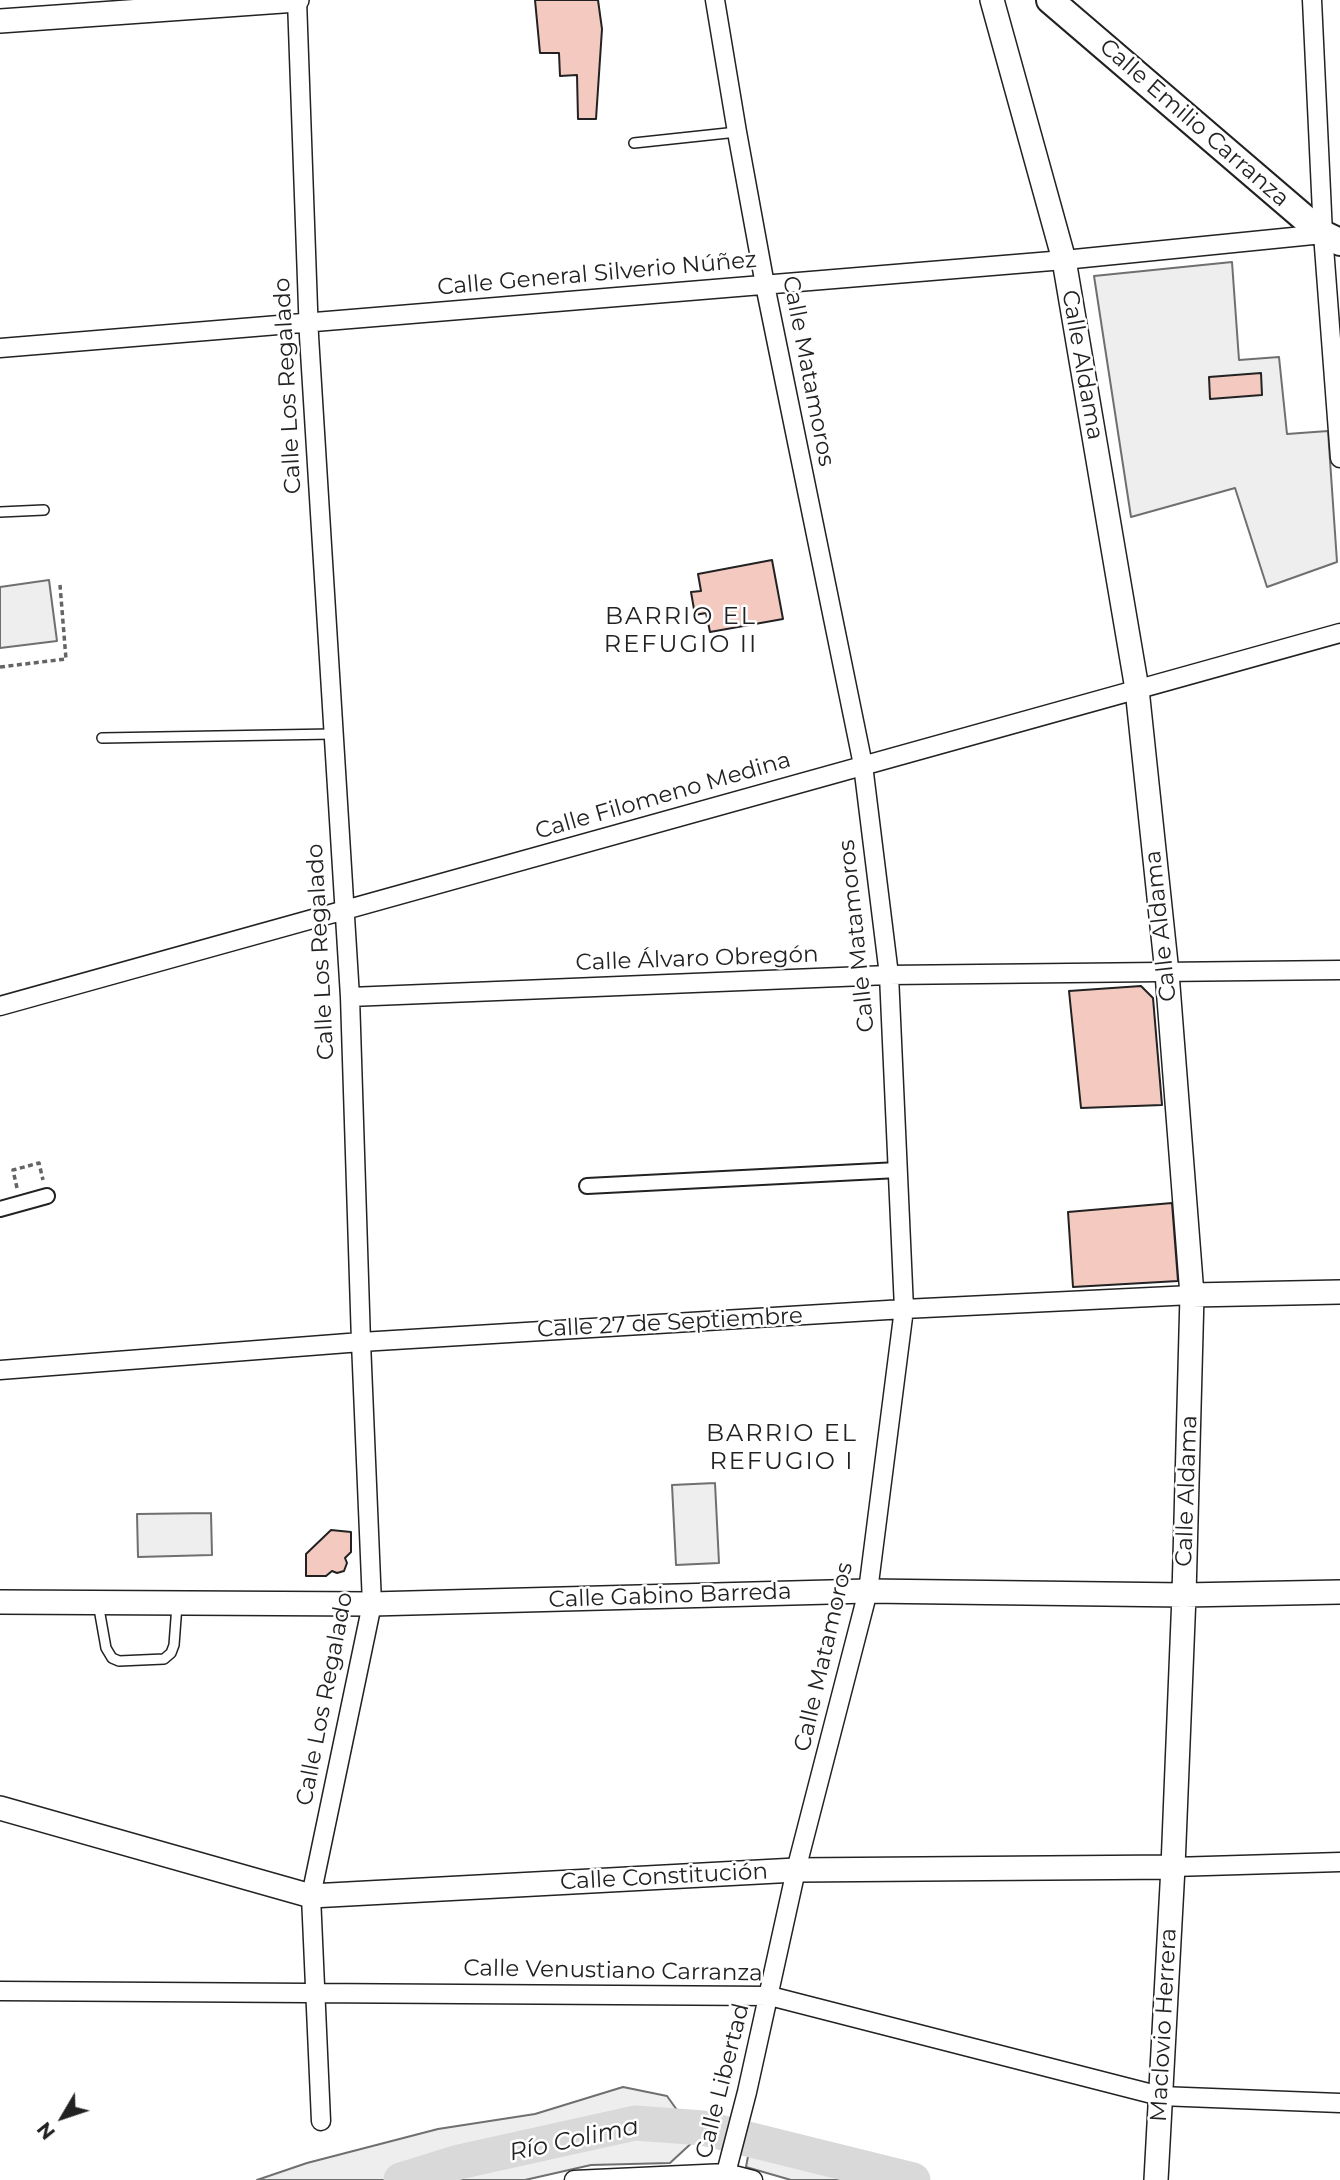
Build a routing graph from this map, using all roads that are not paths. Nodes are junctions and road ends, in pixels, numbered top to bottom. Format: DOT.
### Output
graph roads {
  1 [pos="297,0"];
  2 [pos="715,0"];
  3 [pos="992,0"];
  4 [pos="1050,0"];
  5 [pos="1312,0"];
  6 [pos="0,21"];
  7 [pos="737,132"];
  8 [pos="634,143"];
  9 [pos="1332,238"];
  10 [pos="1064,260"];
  11 [pos="765,285"];
  12 [pos="308,322"];
  13 [pos="0,348"];
  14 [pos="1340,458"];
  15 [pos="44,510"];
  16 [pos="0,512"];
  17 [pos="1340,633"];
  18 [pos="1137,689"];
  19 [pos="333,734"];
  20 [pos="102,738"];
  21 [pos="863,765"];
  22 [pos="344,910"];
  23 [pos="1340,970"];
  24 [pos="1167,973"];
  25 [pos="889,975"];
  26 [pos="350,997"];
  27 [pos="0,1006"];
  28 [pos="898,1170"];
  29 [pos="587,1185"];
  30 [pos="47,1196"];
  31 [pos="0,1209"];
  32 [pos="1340,1292"];
  33 [pos="1192,1295"];
  34 [pos="904,1309"];
  35 [pos="361,1342"];
  36 [pos="0,1370"];
  37 [pos="868,1591"];
  38 [pos="1340,1592"];
  39 [pos="1184,1595"];
  40 [pos="0,1602"];
  41 [pos="98,1603"];
  42 [pos="177,1603"];
  43 [pos="372,1604"];
  44 [pos="0,1808"];
  45 [pos="1340,1862"];
  46 [pos="1172,1867"];
  47 [pos="796,1870"];
  48 [pos="310,1896"];
  49 [pos="0,1992"];
  50 [pos="315,1993"];
  51 [pos="770,1996"];
  52 [pos="1160,2096"];
  53 [pos="1340,2103"];
  54 [pos="321,2121"];
  55 [pos="1152,2174"];
  56 [pos="724,2176"];
  57 [pos="574,2180"];
  58 [pos="753,2180"];
  1 -- 6 [label="street"];
  1 -- 12 [label="street, Calle Los Regalado"];
  2 -- 7 [label="street, Calle Matamoros"];
  3 -- 10 [label="street, Calle Aldama"];
  4 -- 9 [label="main road, Calle Emilio Carranza"];
  5 -- 9 [label="street"];
  7 -- 8 [label="lane"];
  7 -- 11 [label="street, Calle Matamoros"];
  9 -- 10 [label="street, Calle General Silverio Núñez"];
  9 -- 14 [label="street"];
  10 -- 11 [label="street, Calle General Silverio Núñez"];
  10 -- 18 [label="street, Calle Aldama"];
  11 -- 12 [label="street, Calle General Silverio Núñez"];
  11 -- 21 [label="street, Calle Matamoros"];
  12 -- 13 [label="street, Calle General Silverio Núñez"];
  12 -- 19 [label="street, Calle Los Regalado"];
  15 -- 16 [label="lane"];
  17 -- 18 [label="street, Calle Filomeno Medina"];
  18 -- 21 [label="street, Calle Filomeno Medina"];
  18 -- 24 [label="street, Calle Aldama"];
  19 -- 20 [label="lane"];
  19 -- 22 [label="street, Calle Los Regalado"];
  21 -- 22 [label="street, Calle Filomeno Medina"];
  21 -- 25 [label="street, Calle Matamoros"];
  22 -- 26 [label="street, Calle Los Regalado"];
  22 -- 27 [label="street, Calle Filomeno Medina"];
  23 -- 24 [label="street, Calle Álvaro Obregón"];
  24 -- 25 [label="street, Calle Álvaro Obregón"];
  24 -- 33 [label="street, Calle Aldama"];
  25 -- 26 [label="street, Calle Álvaro Obregón"];
  25 -- 28 [label="street, Calle Matamoros"];
  26 -- 35 [label="street, Calle Los Regalado"];
  28 -- 29 [label="street"];
  28 -- 34 [label="street, Calle Matamoros"];
  30 -- 31 [label="street"];
  32 -- 33 [label="street, Calle 27 de Septiembre"];
  33 -- 34 [label="street, Calle 27 de Septiembre"];
  33 -- 39 [label="street, Calle Aldama"];
  34 -- 35 [label="street, Calle 27 de Septiembre"];
  34 -- 37 [label="street, Calle Matamoros"];
  35 -- 36 [label="street, Calle 27 de Septiembre"];
  35 -- 43 [label="street, Calle Los Regalado"];
  37 -- 39 [label="street, Calle Gabino Barreda"];
  37 -- 43 [label="street, Calle Gabino Barreda"];
  37 -- 47 [label="street, Calle Matamoros"];
  38 -- 39 [label="street, Calle Gabino Barreda"];
  39 -- 46 [label="street, Calle Aldama"];
  40 -- 41 [label="street, Calle Gabino Barreda"];
  41 -- 42 [label="street, Calle Gabino Barreda"];
  41 -- 42 [label="lane"];
  42 -- 43 [label="street, Calle Gabino Barreda"];
  43 -- 48 [label="street, Calle Los Regalado"];
  44 -- 48 [label="street, Calle Constitución"];
  45 -- 46 [label="street, Calle Constitución"];
  46 -- 47 [label="street, Calle Constitución"];
  46 -- 52 [label="street, Maclovio Herrera"];
  47 -- 48 [label="street, Calle Constitución"];
  47 -- 51 [label="street, Calle Libertad"];
  48 -- 50 [label="street, Calle Los Regalado"];
  49 -- 50 [label="street, Calle Venustiano Carranza"];
  50 -- 51 [label="street, Calle Venustiano Carranza"];
  50 -- 54 [label="street, Calle Los Regalado"];
  51 -- 52 [label="street, Calle Venustiano Carranza"];
  51 -- 56 [label="street, Calle Libertad"];
  52 -- 53 [label="street, Calle Venustiano Carranza"];
  52 -- 55 [label="street, Maclovio Herrera"];
  56 -- 57 [label="street"];
  56 -- 58 [label="street"];
}
